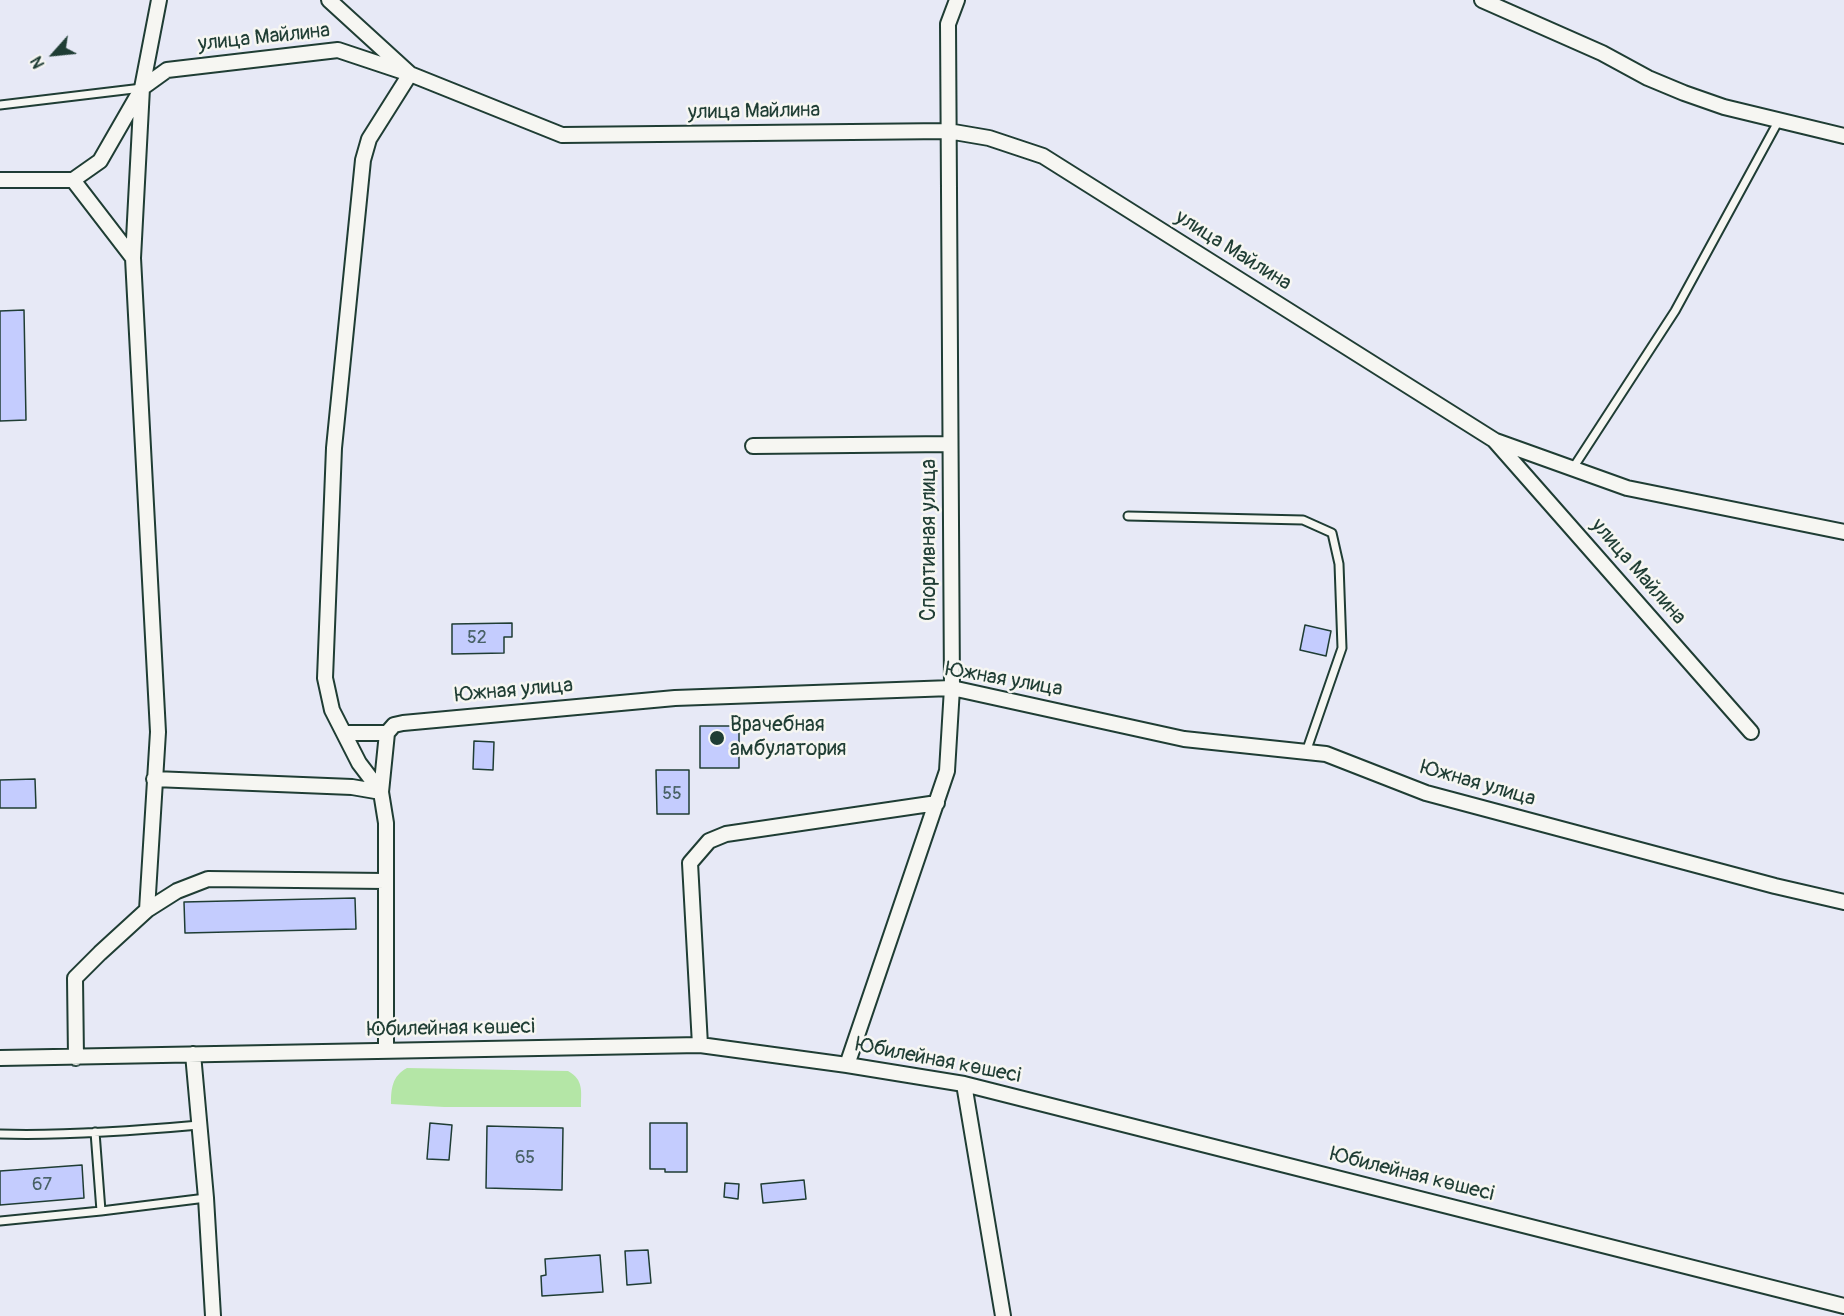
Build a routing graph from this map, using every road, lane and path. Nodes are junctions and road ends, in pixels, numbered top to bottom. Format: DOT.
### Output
graph roads {
  1 [pos="159,0"];
  2 [pos="329,0"];
  3 [pos="1482,0"];
  4 [pos="955,2"];
  5 [pos="410,74"];
  6 [pos="142,88"];
  7 [pos="0,105"];
  8 [pos="1779,120"];
  9 [pos="948,131"];
  10 [pos="1844,136"];
  11 [pos="0,180"];
  12 [pos="74,180"];
  13 [pos="133,258"];
  14 [pos="1494,440"];
  15 [pos="950,444"];
  16 [pos="753,446"];
  17 [pos="1573,468"];
  18 [pos="1128,516"];
  19 [pos="1844,532"];
  20 [pos="952,688"];
  21 [pos="1751,732"];
  22 [pos="344,733"];
  23 [pos="387,733"];
  24 [pos="1306,752"];
  25 [pos="154,779"];
  26 [pos="381,792"];
  27 [pos="937,803"];
  28 [pos="385,881"];
  29 [pos="1844,902"];
  30 [pos="147,910"];
  31 [pos="700,1046"];
  32 [pos="386,1051"];
  33 [pos="193,1054"];
  34 [pos="0,1058"];
  35 [pos="76,1058"];
  36 [pos="847,1065"];
  37 [pos="964,1084"];
  38 [pos="199,1125"];
  39 [pos="95,1132"];
  40 [pos="0,1134"];
  41 [pos="206,1198"];
  42 [pos="101,1211"];
  43 [pos="0,1221"];
  44 [pos="1844,1306"];
  45 [pos="213,1316"];
  46 [pos="1003,1316"];
  1 -- 6 [label="street"];
  2 -- 5 [label="street"];
  3 -- 8 [label="street"];
  4 -- 9 [label="street, Спортивная улица"];
  5 -- 6 [label="street, улица Майлина"];
  5 -- 9 [label="street, улица Майлина"];
  5 -- 22 [label="street"];
  6 -- 7 [label="lane"];
  6 -- 12 [label="street, улица Майлина"];
  6 -- 13 [label="street"];
  8 -- 10 [label="street"];
  8 -- 17 [label="lane"];
  9 -- 14 [label="street, улица Майлина"];
  9 -- 15 [label="street, Спортивная улица"];
  11 -- 12 [label="street"];
  12 -- 13 [label="street"];
  13 -- 25 [label="street"];
  14 -- 17 [label="street, улица Майлина"];
  14 -- 21 [label="street, улица Майлина"];
  15 -- 16 [label="street"];
  15 -- 20 [label="street, Спортивная улица"];
  17 -- 19 [label="street, улица Майлина"];
  18 -- 24 [label="lane"];
  20 -- 23 [label="street, Южная улица"];
  20 -- 24 [label="street, Южная улица"];
  20 -- 27 [label="street, Спортивная улица"];
  22 -- 23 [label="street"];
  22 -- 26 [label="street"];
  23 -- 26 [label="street"];
  24 -- 29 [label="street, Южная улица"];
  25 -- 26 [label="street"];
  25 -- 30 [label="street"];
  26 -- 28 [label="street"];
  27 -- 31 [label="street"];
  27 -- 36 [label="street, Спортивная улица"];
  28 -- 30 [label="street"];
  28 -- 32 [label="street"];
  30 -- 35 [label="street"];
  31 -- 32 [label="street, Юбилейная көшесі"];
  31 -- 36 [label="street, Юбилейная көшесі"];
  32 -- 33 [label="street, Юбилейная көшесі"];
  33 -- 35 [label="street, Юбилейная көшесі"];
  33 -- 38 [label="street"];
  34 -- 35 [label="street, Юбилейная көшесі"];
  36 -- 37 [label="street, Юбилейная көшесі"];
  37 -- 44 [label="street, Юбилейная көшесі"];
  37 -- 46 [label="street"];
  38 -- 39 [label="lane"];
  38 -- 41 [label="street"];
  39 -- 40 [label="lane"];
  39 -- 42 [label="lane"];
  41 -- 42 [label="lane"];
  41 -- 45 [label="street"];
  42 -- 43 [label="lane"];
}
